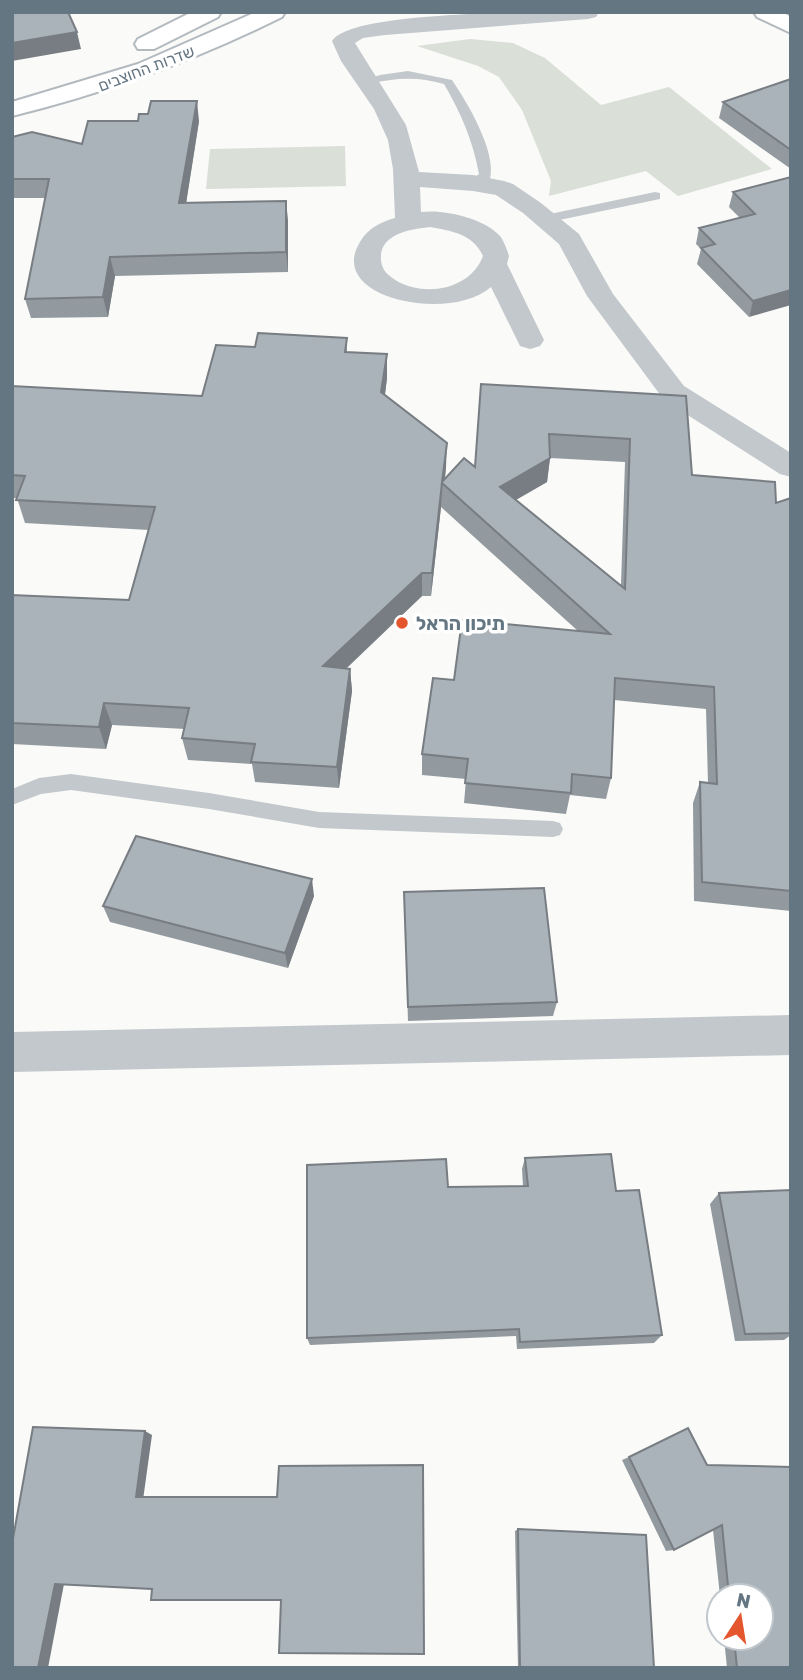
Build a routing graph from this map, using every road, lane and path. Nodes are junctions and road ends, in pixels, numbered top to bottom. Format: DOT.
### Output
graph roads {
  1 [pos="210,12"];
  2 [pos="274,12"];
  3 [pos="588,12"];
  4 [pos="765,12"];
  5 [pos="791,26"];
  6 [pos="128,51"];
  7 [pos="105,60"];
  8 [pos="83,67"];
  9 [pos="368,81"];
  10 [pos="12,109"];
  11 [pos="407,179"];
  12 [pos="473,183"];
  13 [pos="655,196"];
  14 [pos="545,219"];
  15 [pos="408,222"];
  16 [pos="496,268"];
  17 [pos="530,340"];
  18 [pos="791,467"];
  19 [pos="12,797"];
  20 [pos="553,830"];
  21 [pos="791,1035"];
  22 [pos="12,1052"];
  1 -- 6 [label="main road, שדרות החוצבים"];
  2 -- 10 [label="main road, שדרות החוצבים"];
  3 -- 9 [label="street"];
  4 -- 5 [label="main road"];
  7 -- 8 [label="main road, שדרות החוצבים"];
  9 -- 11 [label="street"];
  9 -- 12 [label="lane"];
  11 -- 12 [label="street"];
  11 -- 15 [label="street"];
  12 -- 14 [label="street"];
  13 -- 14 [label="lane"];
  14 -- 18 [label="street"];
  15 -- 16 [label="street"];
  15 -- 16 [label="street"];
  16 -- 17 [label="street"];
  19 -- 20 [label="lane"];
  21 -- 22 [label="street"];
}
